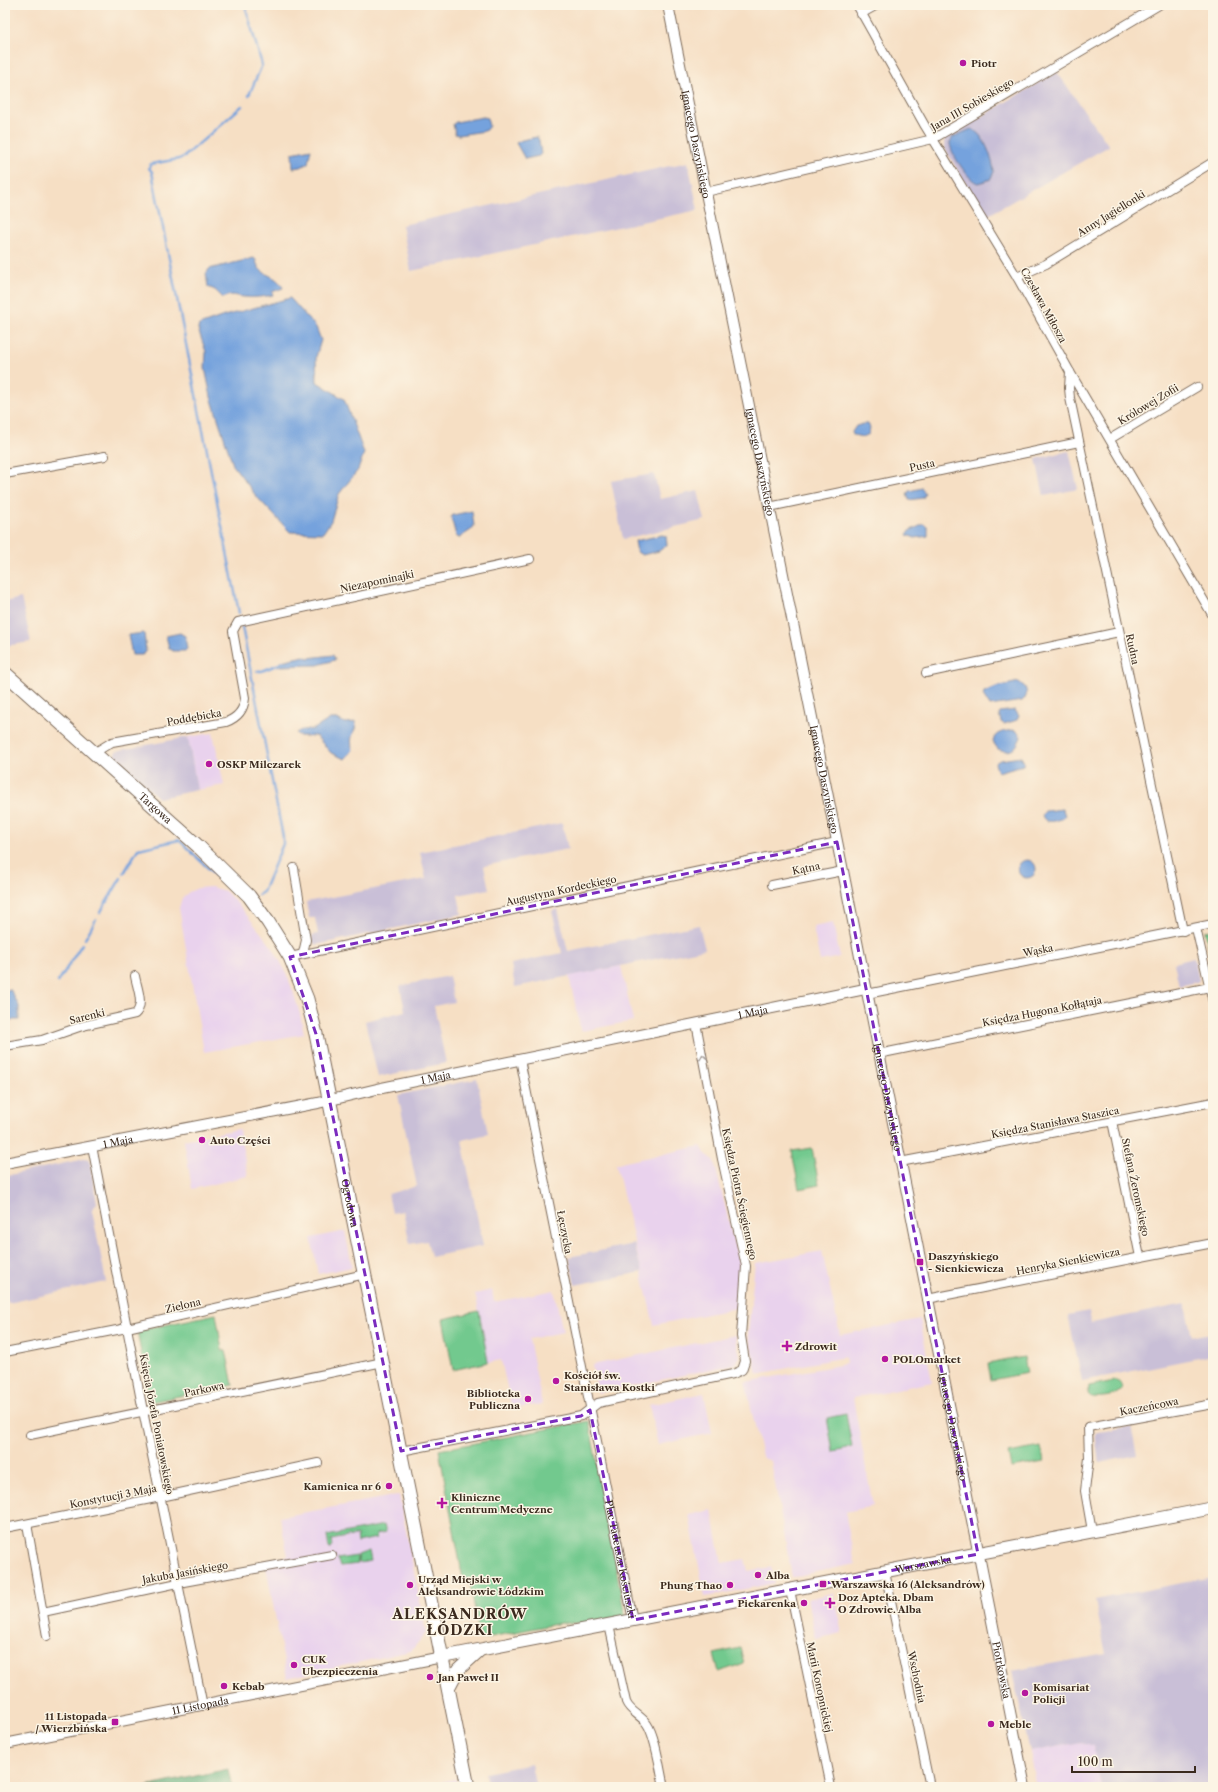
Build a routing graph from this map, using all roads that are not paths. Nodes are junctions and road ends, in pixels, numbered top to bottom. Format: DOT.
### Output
graph roads {
  1 [pos="668,5"];
  2 [pos="856,5"];
  3 [pos="877,5"];
  4 [pos="1159,5"];
  5 [pos="862,14"];
  6 [pos="933,139"];
  7 [pos="1213,162"];
  8 [pos="706,192"];
  9 [pos="1017,277"];
  10 [pos="1070,372"];
  11 [pos="1197,386"];
  12 [pos="1110,439"];
  13 [pos="1079,442"];
  14 [pos="104,456"];
  15 [pos="5,474"];
  16 [pos="769,508"];
  17 [pos="530,559"];
  18 [pos="1213,616"];
  19 [pos="233,631"];
  20 [pos="1119,632"];
  21 [pos="5,673"];
  22 [pos="926,673"];
  23 [pos="94,753"];
  24 [pos="837,842"];
  25 [pos="294,868"];
  26 [pos="843,871"];
  27 [pos="772,885"];
  28 [pos="1213,924"];
  29 [pos="1196,928"];
  30 [pos="1183,931"];
  31 [pos="303,953"];
  32 [pos="290,957"];
  33 [pos="135,976"];
  34 [pos="1210,987"];
  35 [pos="866,992"];
  36 [pos="1213,1002"];
  37 [pos="696,1023"];
  38 [pos="5,1046"];
  39 [pos="878,1054"];
  40 [pos="520,1059"];
  41 [pos="330,1100"];
  42 [pos="1213,1102"];
  43 [pos="1112,1121"];
  44 [pos="92,1146"];
  45 [pos="900,1162"];
  46 [pos="5,1163"];
  47 [pos="1213,1243"];
  48 [pos="1140,1257"];
  49 [pos="365,1274"];
  50 [pos="927,1299"];
  51 [pos="127,1328"];
  52 [pos="5,1352"];
  53 [pos="383,1362"];
  54 [pos="1213,1404"];
  55 [pos="590,1409"];
  56 [pos="143,1411"];
  57 [pos="30,1435"];
  58 [pos="401,1451"];
  59 [pos="318,1463"];
  60 [pos="161,1497"];
  61 [pos="1213,1508"];
  62 [pos="27,1524"];
  63 [pos="5,1528"];
  64 [pos="1092,1531"];
  65 [pos="978,1554"];
  66 [pos="332,1555"];
  67 [pos="885,1572"];
  68 [pos="178,1583"];
  69 [pos="790,1590"];
  70 [pos="43,1612"];
  71 [pos="633,1620"];
  72 [pos="609,1625"];
  73 [pos="47,1636"];
  74 [pos="480,1650"];
  75 [pos="442,1657"];
  76 [pos="448,1689"];
  77 [pos="204,1706"];
  78 [pos="5,1744"];
  79 [pos="468,1787"];
  80 [pos="664,1787"];
  81 [pos="831,1787"];
  82 [pos="930,1787"];
  83 [pos="1025,1787"];
  1 -- 8 [label="street, Ignacego Daszyńskiego"];
  2 -- 5 [label="street, Czesława Miłosza"];
  3 -- 5 [label="street"];
  4 -- 6 [label="street, Jana III Sobieskiego"];
  5 -- 6 [label="street, Czesława Miłosza"];
  6 -- 8 [label="street, Jana III Sobieskiego"];
  6 -- 9 [label="street, Czesława Miłosza"];
  7 -- 9 [label="street, Anny Jagiellonki"];
  8 -- 16 [label="street, Ignacego Daszyńskiego"];
  9 -- 10 [label="street, Czesława Miłosza"];
  10 -- 12 [label="street, Czesława Miłosza"];
  10 -- 13 [label="street, Rudna"];
  11 -- 12 [label="street, Królowej Zofii"];
  12 -- 18 [label="street, Czesława Miłosza"];
  13 -- 16 [label="street, Pusta"];
  13 -- 20 [label="street, Rudna"];
  14 -- 15 [label="street"];
  16 -- 24 [label="street, Ignacego Daszyńskiego"];
  17 -- 19 [label="street, Niezapominajki"];
  19 -- 23 [label="street, Poddębicka"];
  20 -- 22 [label="street"];
  20 -- 30 [label="street, Rudna"];
  21 -- 23 [label="main road, Targowa"];
  23 -- 32 [label="main road, Targowa"];
  24 -- 26 [label="street, Ignacego Daszyńskiego"];
  24 -- 31 [label="street, Augustyna Kordeckiego"];
  25 -- 31 [label="street"];
  26 -- 27 [label="street, Kątna"];
  26 -- 35 [label="street, Ignacego Daszyńskiego"];
  28 -- 29 [label="street, Wąska"];
  29 -- 30 [label="street, Wąska"];
  29 -- 34 [label="street"];
  30 -- 35 [label="street, Wąska"];
  31 -- 32 [label="street, Augustyna Kordeckiego"];
  32 -- 41 [label="main road, Ogrodowa"];
  33 -- 38 [label="street, Sarenki"];
  34 -- 36 [label="street"];
  34 -- 39 [label="street, Księdza Hugona Kołłątaja"];
  35 -- 37 [label="street, 1 Maja"];
  35 -- 39 [label="street, Ignacego Daszyńskiego"];
  37 -- 40 [label="street, 1 Maja"];
  55 -- 37 [label="street, Księdza Piotra Ściegiennego, one-way"];
  39 -- 45 [label="street, Ignacego Daszyńskiego"];
  40 -- 41 [label="street, 1 Maja"];
  40 -- 55 [label="street, Łęczycka"];
  41 -- 44 [label="street, 1 Maja"];
  41 -- 49 [label="main road, Ogrodowa"];
  42 -- 43 [label="street, Księdza Stanisława Staszica"];
  43 -- 45 [label="street, Księdza Stanisława Staszica"];
  43 -- 48 [label="street, Stefana Żeromskiego"];
  44 -- 46 [label="street, 1 Maja"];
  44 -- 51 [label="street, Księcia Józefa Poniatowskiego"];
  45 -- 50 [label="street, Ignacego Daszyńskiego"];
  47 -- 48 [label="street, Henryka Sienkiewicza"];
  48 -- 50 [label="street, Henryka Sienkiewicza"];
  49 -- 51 [label="street, Zielona"];
  49 -- 53 [label="main road, Ogrodowa"];
  50 -- 65 [label="street, Ignacego Daszyńskiego"];
  51 -- 52 [label="street, Zielona"];
  51 -- 56 [label="street, Księcia Józefa Poniatowskiego"];
  53 -- 56 [label="street, Parkowa"];
  53 -- 58 [label="main road, Ogrodowa"];
  54 -- 64 [label="street, Kaczeńcowa"];
  55 -- 58 [label="street"];
  55 -- 71 [label="street, Plac Tadeusza Kościuszki"];
  56 -- 57 [label="street, Parkowa"];
  56 -- 60 [label="street, Księcia Józefa Poniatowskiego"];
  58 -- 75 [label="main road"];
  59 -- 60 [label="street, Konstytucji 3 Maja"];
  60 -- 62 [label="street, Konstytucji 3 Maja"];
  60 -- 68 [label="street, Księcia Józefa Poniatowskiego"];
  61 -- 64 [label="main road, Warszawska"];
  62 -- 63 [label="street, Konstytucji 3 Maja"];
  62 -- 70 [label="street"];
  64 -- 65 [label="main road, Warszawska"];
  65 -- 67 [label="main road, Warszawska"];
  65 -- 83 [label="street, Piotrkowska"];
  66 -- 68 [label="street, Jakuba Jasińskiego"];
  67 -- 69 [label="main road, Warszawska"];
  67 -- 82 [label="street, Wschodnia"];
  68 -- 70 [label="street, Jakuba Jasińskiego"];
  68 -- 77 [label="street, Księcia Józefa Poniatowskiego"];
  69 -- 71 [label="main road, Warszawska"];
  69 -- 81 [label="street, Marii Konopnickiej"];
  70 -- 73 [label="street"];
  71 -- 72 [label="main road, Plac Tadeusza Kościuszki"];
  72 -- 74 [label="main road, Plac Tadeusza Kościuszki"];
  72 -- 80 [label="street"];
  74 -- 75 [label="main road, Plac Tadeusza Kościuszki"];
  74 -- 76 [label="main road"];
  75 -- 76 [label="main road"];
  75 -- 77 [label="street, 11 Listopada"];
  76 -- 79 [label="main road"];
  77 -- 78 [label="street, 11 Listopada"];
}
